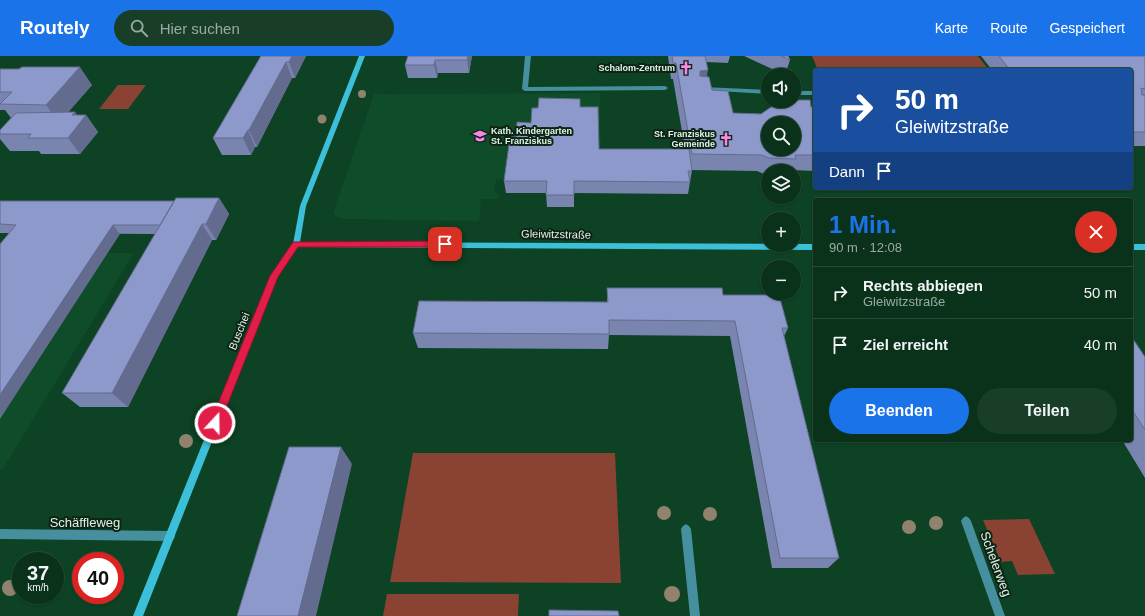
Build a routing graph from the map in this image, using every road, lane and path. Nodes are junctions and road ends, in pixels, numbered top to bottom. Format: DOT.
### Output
graph roads {
  1 [pos="362,56"];
  2 [pos="528,56"];
  3 [pos="665,88"];
  4 [pos="700,89"];
  5 [pos="761,92"];
  6 [pos="801,92"];
  7 [pos="813,93"];
  8 [pos="296,244"];
  9 [pos="1133,246"];
  10 [pos="1145,246"];
  11 [pos="813,247"];
  12 [pos="966,521"];
  13 [pos="686,529"];
  14 [pos="0,534"];
  15 [pos="170,536"];
  16 [pos="138,616"];
  17 [pos="695,616"];
  18 [pos="1000,616"];
  1 -- 8 [label="street, Buschei"];
  2 -- 3 [label="street"];
  4 -- 5 [label="street"];
  6 -- 7 [label="street"];
  8 -- 11 [label="street, Gleiwitzstraße"];
  8 -- 15 [label="street, Buschei"];
  9 -- 10 [label="street"];
  12 -- 18 [label="street, Schelerweg"];
  13 -- 17 [label="street"];
  14 -- 15 [label="street, Schäffleweg"];
  15 -- 16 [label="street, Buschei"];
}
